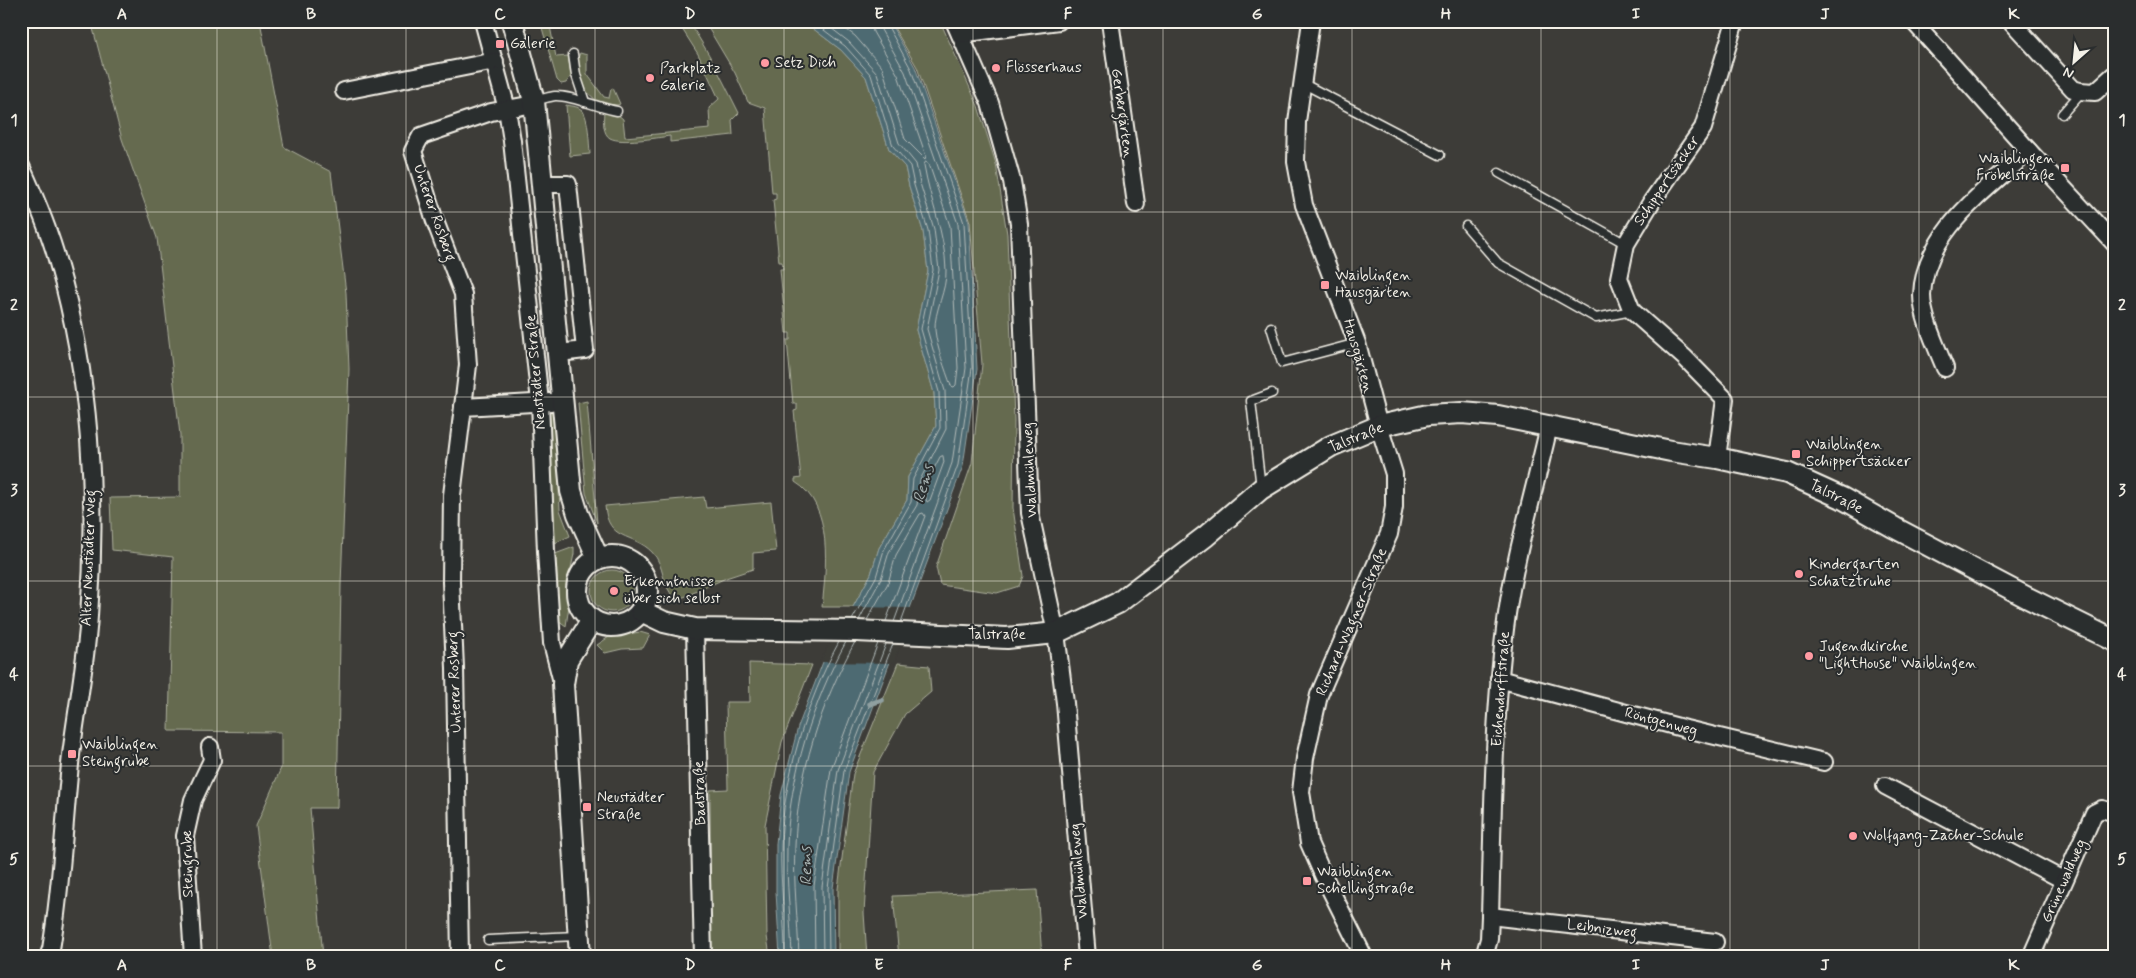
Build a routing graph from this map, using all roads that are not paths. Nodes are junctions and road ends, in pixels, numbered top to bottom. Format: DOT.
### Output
graph roads {
  1 [pos="483,21"];
  2 [pos="512,21"];
  3 [pos="1059,21"];
  4 [pos="1110,21"];
  5 [pos="1312,21"];
  6 [pos="1735,21"];
  7 [pos="1913,21"];
  8 [pos="2011,21"];
  9 [pos="957,28"];
  10 [pos="573,54"];
  11 [pos="495,60"];
  12 [pos="2115,74"];
  13 [pos="1304,84"];
  14 [pos="344,91"];
  15 [pos="2080,91"];
  16 [pos="534,102"];
  17 [pos="585,102"];
  18 [pos="499,110"];
  19 [pos="617,111"];
  20 [pos="2062,114"];
  21 [pos="2029,151"];
  22 [pos="1440,155"];
  23 [pos="21,166"];
  24 [pos="1499,173"];
  25 [pos="542,184"];
  26 [pos="1136,204"];
  27 [pos="1466,226"];
  28 [pos="1626,244"];
  29 [pos="2115,244"];
  30 [pos="1632,311"];
  31 [pos="1272,327"];
  32 [pos="1357,343"];
  33 [pos="559,353"];
  34 [pos="1945,368"];
  35 [pos="1272,392"];
  36 [pos="563,401"];
  37 [pos="540,402"];
  38 [pos="463,407"];
  39 [pos="1379,426"];
  40 [pos="1549,426"];
  41 [pos="1717,458"];
  42 [pos="1261,488"];
  43 [pos="598,558"];
  44 [pos="641,611"];
  45 [pos="592,620"];
  46 [pos="695,629"];
  47 [pos="1056,633"];
  48 [pos="2115,641"];
  49 [pos="1499,679"];
  50 [pos="563,684"];
  51 [pos="210,747"];
  52 [pos="1824,762"];
  53 [pos="1885,786"];
  54 [pos="2108,811"];
  55 [pos="2064,880"];
  56 [pos="1490,916"];
  57 [pos="579,936"];
  58 [pos="488,940"];
  59 [pos="1715,942"];
  60 [pos="48,957"];
  61 [pos="193,957"];
  62 [pos="460,957"];
  63 [pos="580,957"];
  64 [pos="703,957"];
  65 [pos="1087,957"];
  66 [pos="1364,957"];
  67 [pos="1484,957"];
  68 [pos="2031,957"];
  1 -- 11 [label="street, Neustädter Straße"];
  2 -- 16 [label="street, Neustädter Straße"];
  3 -- 9 [label="street"];
  4 -- 26 [label="street, Gerbergärten"];
  5 -- 13 [label="street, Hausgärten"];
  6 -- 28 [label="street, Schippertsäcker"];
  7 -- 21 [label="street"];
  8 -- 15 [label="street"];
  9 -- 47 [label="street, Waldmühleweg"];
  10 -- 17 [label="lane"];
  11 -- 14 [label="street"];
  11 -- 18 [label="street, Neustädter Straße"];
  12 -- 15 [label="street"];
  13 -- 22 [label="lane"];
  13 -- 32 [label="street, Hausgärten"];
  15 -- 20 [label="lane"];
  16 -- 17 [label="lane"];
  16 -- 18 [label="street, Unterer Rosberg"];
  16 -- 25 [label="street, Neustädter Straße"];
  17 -- 19 [label="lane"];
  18 -- 37 [label="street, Neustädter Straße"];
  18 -- 38 [label="street, Unterer Rosberg"];
  21 -- 29 [label="street"];
  21 -- 34 [label="street"];
  23 -- 60 [label="street, Alter Neustädter Weg"];
  24 -- 28 [label="lane"];
  25 -- 33 [label="street, Neustädter Straße"];
  25 -- 33 [label="street, Neustädter Straße"];
  27 -- 30 [label="lane"];
  28 -- 30 [label="street, Schippertsäcker"];
  30 -- 41 [label="street, Schippertsäcker"];
  31 -- 32 [label="lane"];
  32 -- 39 [label="street, Hausgärten"];
  33 -- 36 [label="street, Neustädter Straße"];
  35 -- 42 [label="lane"];
  36 -- 37 [label="street"];
  36 -- 43 [label="street, Neustädter Straße"];
  37 -- 38 [label="street"];
  37 -- 50 [label="street, Neustädter Straße"];
  38 -- 62 [label="street, Unterer Rosberg"];
  39 -- 40 [label="street, Talstraße"];
  39 -- 42 [label="street, Talstraße"];
  39 -- 66 [label="street, Richard-Wagner-Straße"];
  40 -- 41 [label="street, Talstraße"];
  40 -- 49 [label="street, Eichendorffstraße"];
  41 -- 48 [label="street, Talstraße"];
  42 -- 47 [label="street, Talstraße"];
  43 -- 44 [label="street"];
  43 -- 45 [label="street"];
  44 -- 45 [label="street"];
  44 -- 46 [label="street, Talstraße"];
  45 -- 50 [label="street, Neustädter Straße"];
  46 -- 47 [label="street, Talstraße"];
  46 -- 64 [label="street, Badstraße"];
  47 -- 65 [label="street, Waldmühleweg"];
  49 -- 52 [label="street, Röntgenweg"];
  49 -- 56 [label="street, Eichendorffstraße"];
  50 -- 57 [label="street, Neustädter Straße"];
  51 -- 61 [label="street, Steingrube"];
  53 -- 55 [label="street"];
  54 -- 55 [label="street, Grünewaldweg"];
  55 -- 68 [label="street, Grünewaldweg"];
  56 -- 59 [label="street, Leibnizweg"];
  56 -- 67 [label="street, Eichendorffstraße"];
  57 -- 58 [label="lane"];
  57 -- 63 [label="street, Neustädter Straße"];
}
